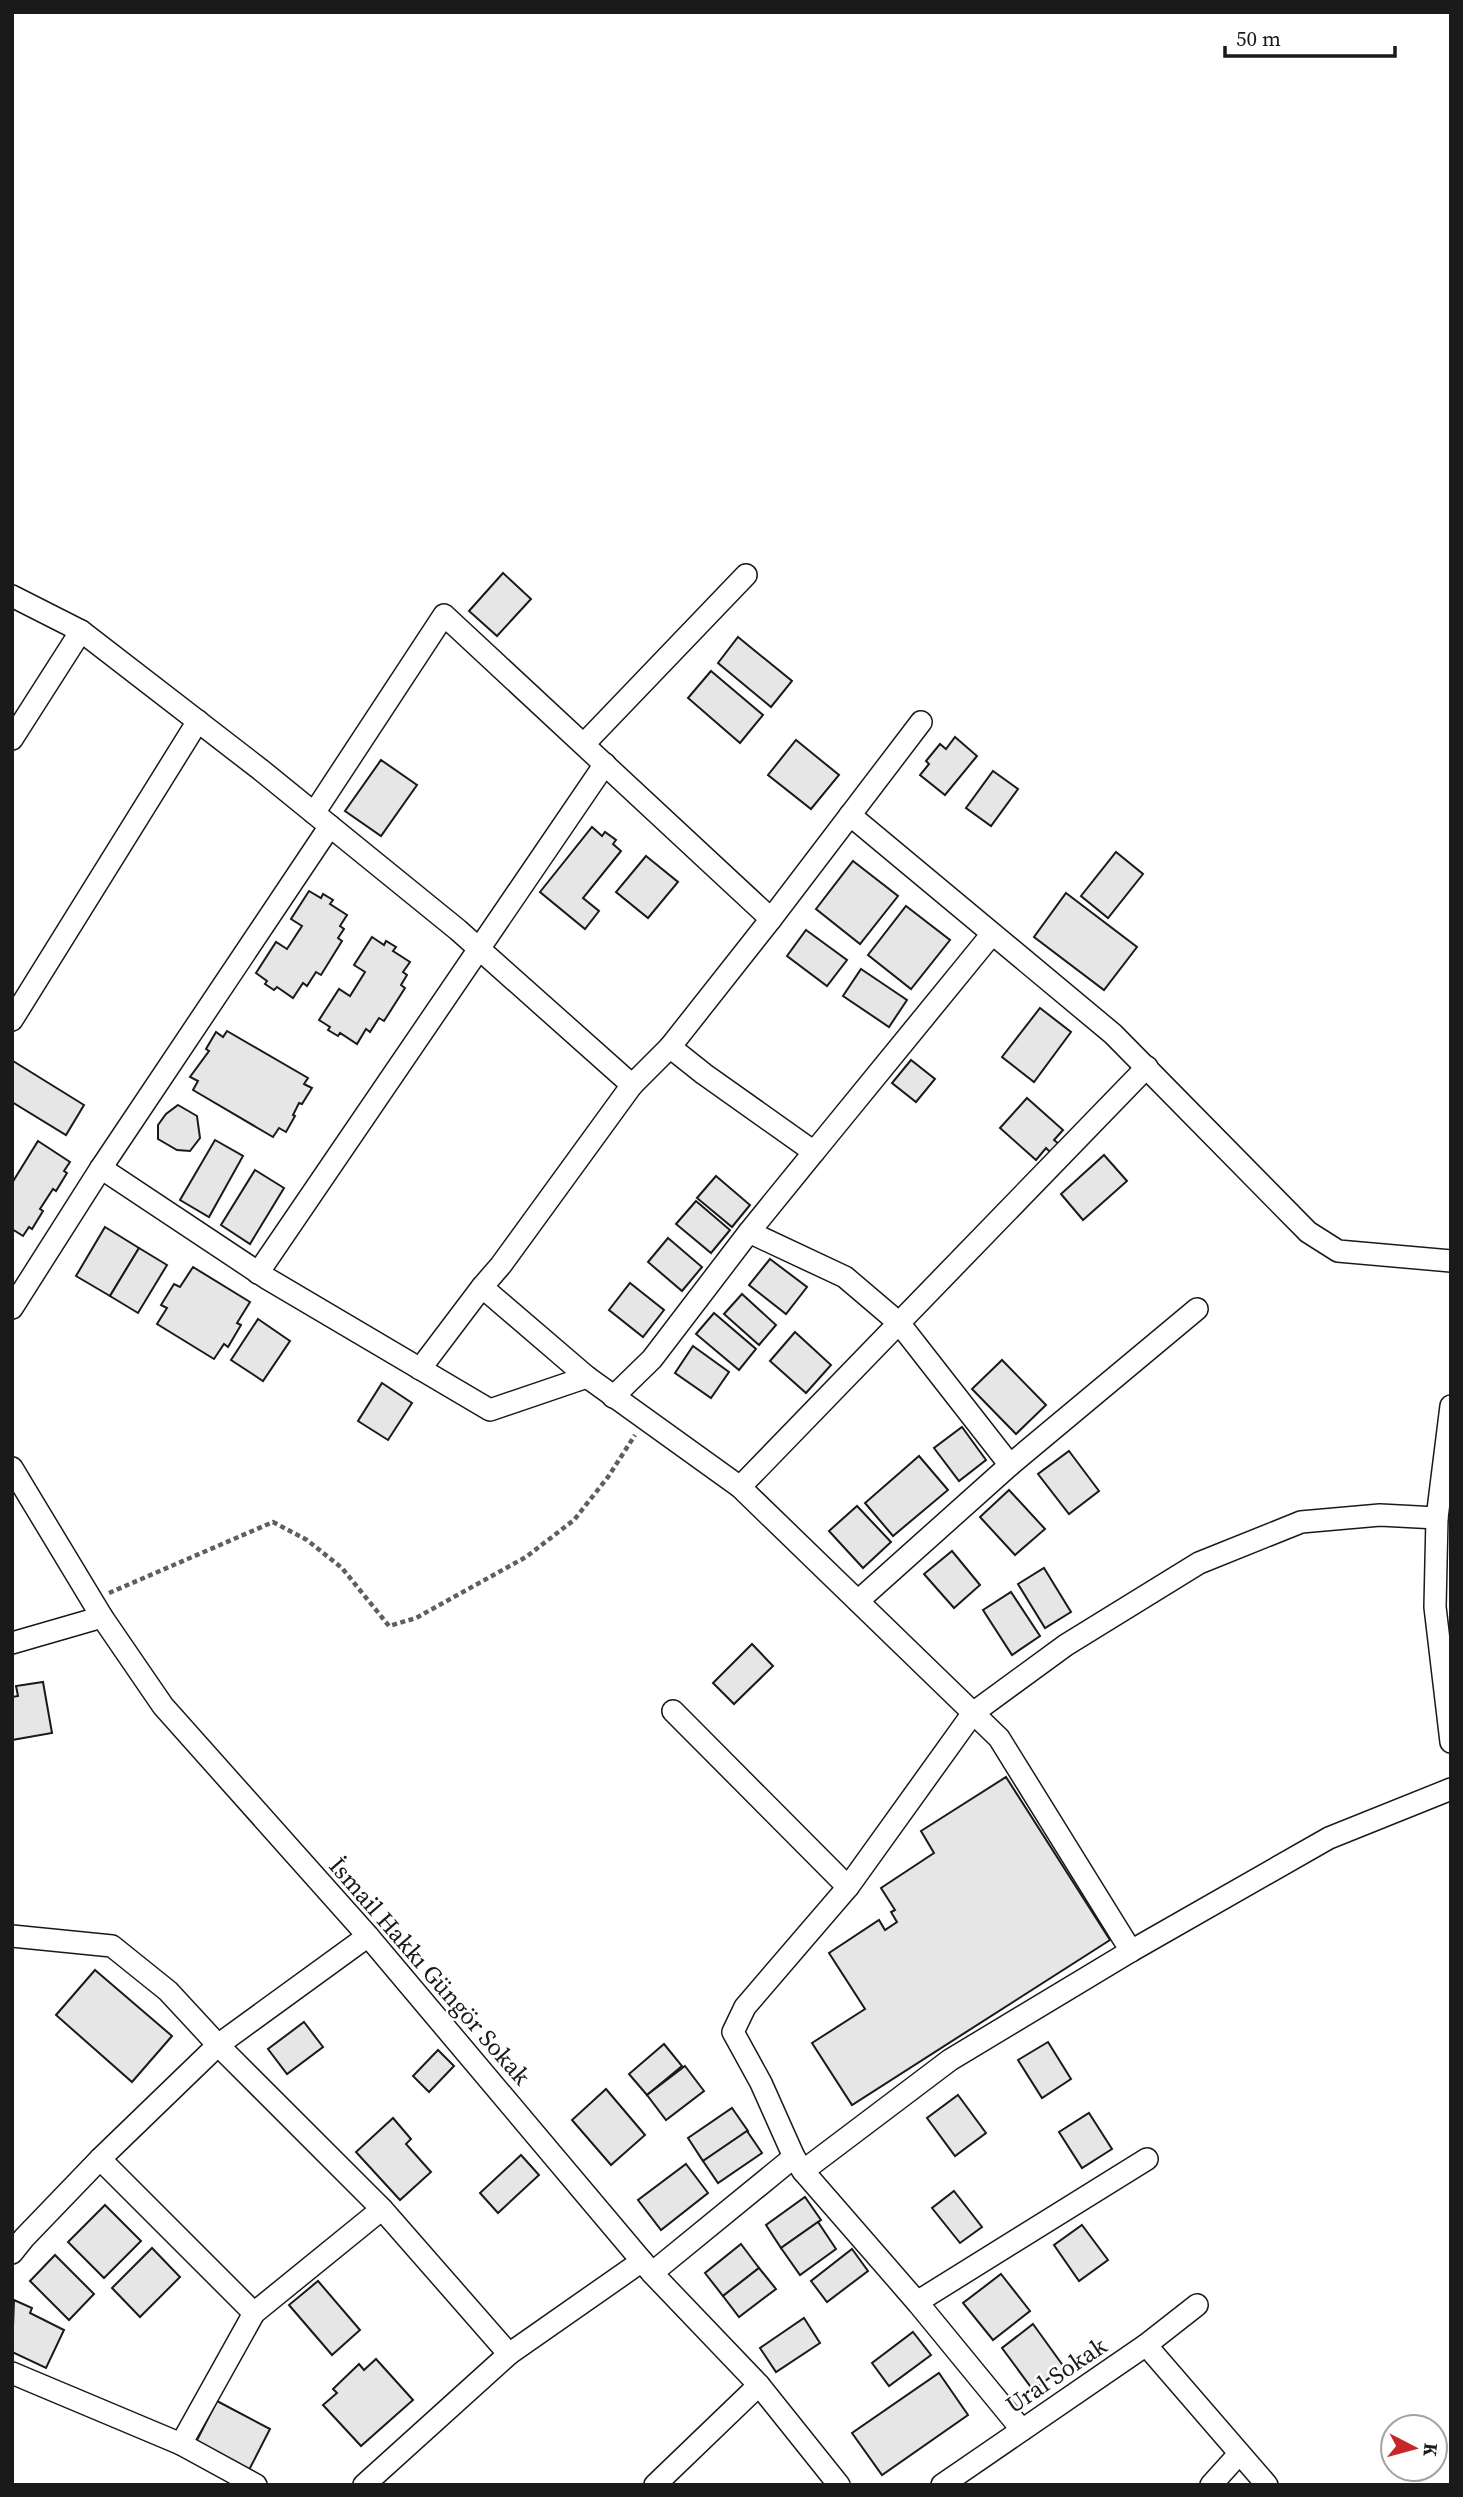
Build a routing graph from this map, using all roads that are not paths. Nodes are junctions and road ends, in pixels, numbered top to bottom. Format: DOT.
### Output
graph roads {
  1 [pos="746,575"];
  2 [pos="12,596"];
  3 [pos="81,631"];
  4 [pos="198,721"];
  5 [pos="921,722"];
  6 [pos="12,739"];
  7 [pos="583,744"];
  8 [pos="605,764"];
  9 [pos="850,815"];
  10 [pos="322,820"];
  11 [pos="771,919"];
  12 [pos="992,934"];
  13 [pos="479,949"];
  14 [pos="12,1020"];
  15 [pos="670,1047"];
  16 [pos="1147,1067"];
  17 [pos="632,1086"];
  18 [pos="814,1152"];
  19 [pos="101,1167"];
  20 [pos="749,1232"];
  21 [pos="1451,1261"];
  22 [pos="258,1273"];
  23 [pos="482,1287"];
  24 [pos="12,1308"];
  25 [pos="1197,1309"];
  26 [pos="899,1323"];
  27 [pos="420,1369"];
  28 [pos="587,1377"];
  29 [pos="613,1397"];
  30 [pos="1451,1406"];
  31 [pos="1010,1465"];
  32 [pos="12,1468"];
  33 [pos="740,1488"];
  34 [pos="1437,1518"];
  35 [pos="858,1601"];
  36 [pos="97,1608"];
  37 [pos="12,1643"];
  38 [pos="673,1711"];
  39 [pos="973,1713"];
  40 [pos="1451,1742"];
  41 [pos="1451,1789"];
  42 [pos="848,1886"];
  43 [pos="12,1936"];
  44 [pos="368,1936"];
  45 [pos="1131,1951"];
  46 [pos="218,2045"];
  47 [pos="100,2159"];
  48 [pos="1147,2159"];
  49 [pos="799,2164"];
  50 [pos="382,2209"];
  51 [pos="16,2240"];
  52 [pos="647,2267"];
  53 [pos="917,2302"];
  54 [pos="1198,2305"];
  55 [pos="254,2313"];
  56 [pos="1146,2345"];
  57 [pos="509,2354"];
  58 [pos="12,2373"];
  59 [pos="759,2385"];
  60 [pos="1022,2430"];
  61 [pos="181,2444"];
  62 [pos="1239,2454"];
  63 [pos="256,2485"];
  64 [pos="365,2485"];
  65 [pos="656,2485"];
  66 [pos="839,2485"];
  67 [pos="942,2485"];
  68 [pos="1212,2485"];
  69 [pos="1267,2485"];
  1 -- 7 [label="street"];
  2 -- 3 [label="street"];
  3 -- 4 [label="street"];
  3 -- 6 [label="street"];
  4 -- 10 [label="street"];
  4 -- 14 [label="street"];
  5 -- 9 [label="street"];
  7 -- 8 [label="street"];
  7 -- 10 [label="street"];
  8 -- 11 [label="street"];
  8 -- 13 [label="street"];
  9 -- 11 [label="street"];
  9 -- 12 [label="street"];
  10 -- 13 [label="street"];
  10 -- 19 [label="street"];
  11 -- 15 [label="street"];
  12 -- 16 [label="street"];
  12 -- 18 [label="street"];
  13 -- 17 [label="street"];
  13 -- 22 [label="street"];
  15 -- 17 [label="street"];
  15 -- 18 [label="street"];
  16 -- 21 [label="street"];
  16 -- 26 [label="street"];
  17 -- 23 [label="street"];
  18 -- 20 [label="street"];
  19 -- 22 [label="street"];
  19 -- 24 [label="street"];
  20 -- 26 [label="street"];
  20 -- 29 [label="street"];
  22 -- 27 [label="street"];
  23 -- 27 [label="street"];
  23 -- 28 [label="street"];
  25 -- 31 [label="street"];
  26 -- 31 [label="street"];
  26 -- 33 [label="street"];
  27 -- 28 [label="street"];
  28 -- 29 [label="street"];
  29 -- 33 [label="street"];
  30 -- 34 [label="street"];
  31 -- 35 [label="street"];
  32 -- 36 [label="street, İsmail Hakkı Güngör Sokak"];
  33 -- 35 [label="street"];
  34 -- 39 [label="street"];
  34 -- 40 [label="street"];
  35 -- 39 [label="street"];
  36 -- 37 [label="street"];
  36 -- 44 [label="street, İsmail Hakkı Güngör Sokak"];
  38 -- 42 [label="street"];
  39 -- 42 [label="street"];
  39 -- 45 [label="street"];
  41 -- 45 [label="street"];
  42 -- 49 [label="street"];
  43 -- 46 [label="street"];
  44 -- 46 [label="street"];
  44 -- 52 [label="street, İsmail Hakkı Güngör Sokak"];
  45 -- 49 [label="street"];
  46 -- 47 [label="street"];
  46 -- 50 [label="street"];
  47 -- 51 [label="street"];
  47 -- 55 [label="street"];
  48 -- 53 [label="street"];
  49 -- 52 [label="street"];
  49 -- 53 [label="street"];
  50 -- 55 [label="street"];
  50 -- 57 [label="street"];
  52 -- 57 [label="street"];
  52 -- 59 [label="street, İsmail Hakkı Güngör Sokak"];
  53 -- 60 [label="street"];
  54 -- 56 [label="street, Ural Sokak"];
  55 -- 61 [label="street"];
  56 -- 60 [label="street, Ural Sokak"];
  56 -- 62 [label="street"];
  57 -- 64 [label="street"];
  58 -- 61 [label="street"];
  59 -- 65 [label="street"];
  59 -- 66 [label="street, İsmail Hakkı Güngör Sokak"];
  60 -- 67 [label="street, Ural Sokak"];
  61 -- 63 [label="street"];
  62 -- 68 [label="street"];
  62 -- 69 [label="street"];
}
